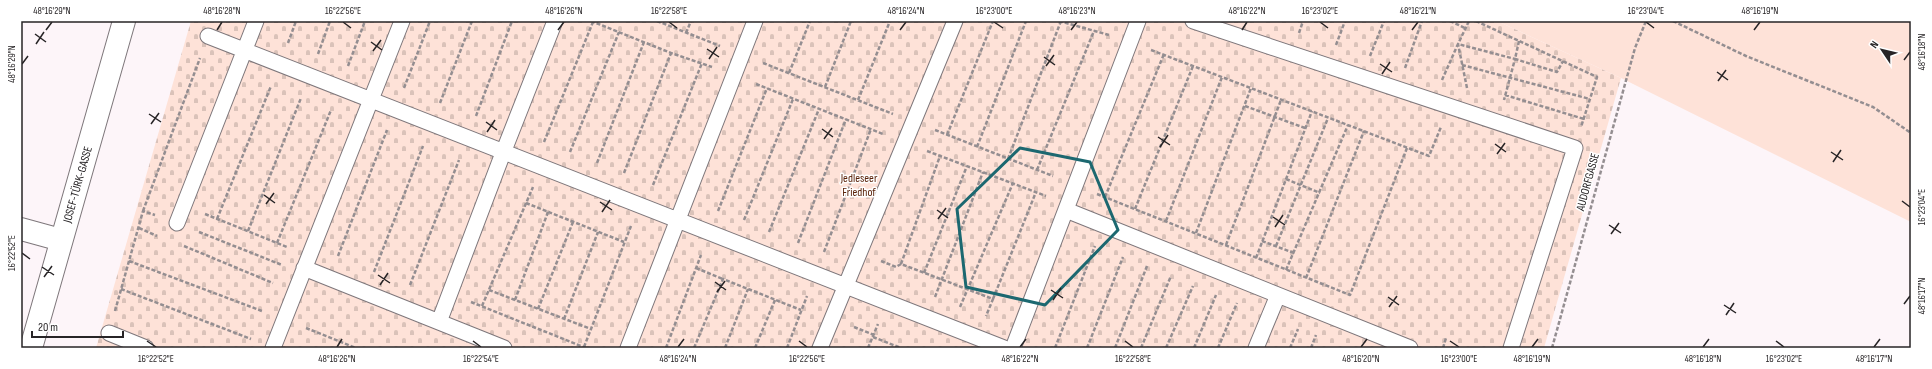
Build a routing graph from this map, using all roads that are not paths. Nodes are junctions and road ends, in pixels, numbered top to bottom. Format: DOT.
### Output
graph roads {
  1 [pos="124,21"];
  2 [pos="256,21"];
  3 [pos="402,21"];
  4 [pos="555,21"];
  5 [pos="755,21"];
  6 [pos="955,21"];
  7 [pos="1138,21"];
  8 [pos="1193,21"];
  9 [pos="208,36"];
  10 [pos="244,51"];
  11 [pos="371,101"];
  12 [pos="503,152"];
  13 [pos="1067,207"];
  14 [pos="678,221"];
  15 [pos="177,223"];
  16 [pos="21,229"];
  17 [pos="61,240"];
  18 [pos="305,266"];
  19 [pos="846,287"];
  20 [pos="1278,295"];
  21 [pos="439,322"];
  22 [pos="109,333"];
  23 [pos="31,348"];
  24 [pos="146,348"];
  25 [pos="273,348"];
  26 [pos="504,348"];
  27 [pos="628,348"];
  28 [pos="820,348"];
  29 [pos="1004,348"];
  30 [pos="1013,348"];
  31 [pos="1256,348"];
  32 [pos="1410,348"];
  33 [pos="1511,348"];
  1 -- 17 [label="street, JOSEF-TÜRK-GASSE"];
  2 -- 10 [label="lane"];
  3 -- 11 [label="lane"];
  4 -- 12 [label="lane"];
  5 -- 14 [label="lane"];
  6 -- 19 [label="lane"];
  7 -- 13 [label="lane"];
  8 -- 33 [label="lane"];
  9 -- 10 [label="lane"];
  10 -- 11 [label="lane"];
  10 -- 15 [label="lane"];
  11 -- 12 [label="lane"];
  11 -- 18 [label="lane"];
  12 -- 14 [label="lane"];
  12 -- 21 [label="lane"];
  13 -- 20 [label="lane"];
  13 -- 30 [label="lane"];
  14 -- 19 [label="lane"];
  14 -- 27 [label="lane"];
  16 -- 17 [label="street"];
  17 -- 23 [label="street, JOSEF-TÜRK-GASSE"];
  18 -- 21 [label="lane"];
  18 -- 25 [label="lane"];
  19 -- 28 [label="lane"];
  19 -- 29 [label="lane"];
  20 -- 31 [label="lane"];
  20 -- 32 [label="lane"];
  21 -- 26 [label="lane"];
  22 -- 24 [label="lane"];
}
